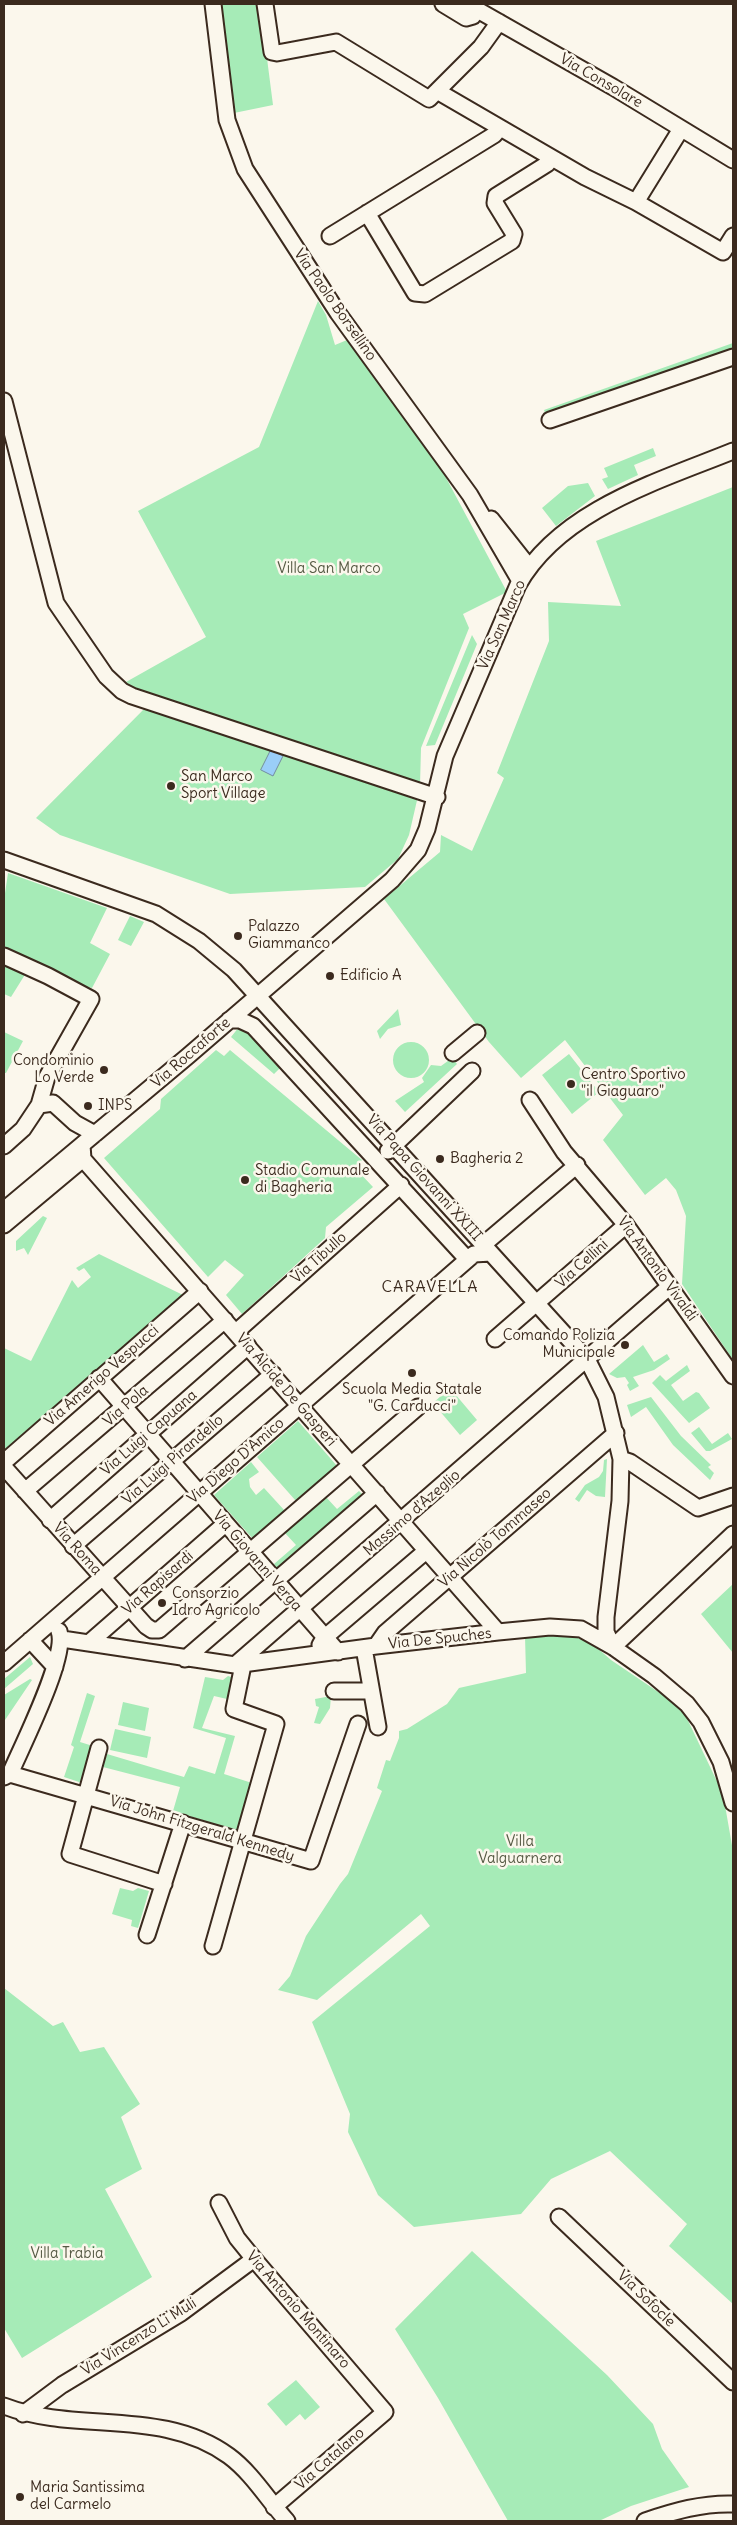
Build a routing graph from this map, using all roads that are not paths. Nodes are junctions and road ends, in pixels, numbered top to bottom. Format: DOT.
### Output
graph roads {
  1 [pos="213,4"];
  2 [pos="265,4"];
  3 [pos="443,4"];
  4 [pos="472,6"];
  5 [pos="499,22"];
  6 [pos="437,91"];
  7 [pos="500,128"];
  8 [pos="680,129"];
  9 [pos="551,158"];
  10 [pos="733,160"];
  11 [pos="636,202"];
  12 [pos="367,213"];
  13 [pos="330,236"];
  14 [pos="733,236"];
  15 [pos="733,357"];
  16 [pos="4,401"];
  17 [pos="550,420"];
  18 [pos="733,451"];
  19 [pos="470,495"];
  20 [pos="530,567"];
  21 [pos="520,582"];
  22 [pos="437,797"];
  23 [pos="4,860"];
  24 [pos="375,893"];
  25 [pos="4,956"];
  26 [pos="254,998"];
  27 [pos="229,1020"];
  28 [pos="259,1032"];
  29 [pos="477,1033"];
  30 [pos="453,1053"];
  31 [pos="326,1068"];
  32 [pos="472,1071"];
  33 [pos="307,1085"];
  34 [pos="530,1100"];
  35 [pos="39,1105"];
  36 [pos="95,1134"];
  37 [pos="394,1145"];
  38 [pos="4,1146"];
  39 [pos="82,1152"];
  40 [pos="378,1160"];
  41 [pos="577,1165"];
  42 [pos="401,1185"];
  43 [pos="4,1210"];
  44 [pos="4,1225"];
  45 [pos="626,1225"];
  46 [pos="448,1238"];
  47 [pos="485,1246"];
  48 [pos="468,1259"];
  49 [pos="669,1287"];
  50 [pos="200,1291"];
  51 [pos="537,1304"];
  52 [pos="225,1320"];
  53 [pos="236,1332"];
  54 [pos="495,1338"];
  55 [pos="248,1346"];
  56 [pos="587,1359"];
  57 [pos="273,1374"];
  58 [pos="733,1376"];
  59 [pos="99,1378"];
  60 [pos="300,1405"];
  61 [pos="124,1407"];
  62 [pos="418,1407"];
  63 [pos="616,1433"];
  64 [pos="148,1434"];
  65 [pos="621,1459"];
  66 [pos="4,1462"];
  67 [pos="172,1462"];
  68 [pos="352,1464"];
  69 [pos="4,1467"];
  70 [pos="25,1491"];
  71 [pos="199,1493"];
  72 [pos="377,1493"];
  73 [pos="733,1496"];
  74 [pos="50,1520"];
  75 [pos="402,1522"];
  76 [pos="226,1524"];
  77 [pos="733,1534"];
  78 [pos="73,1546"];
  79 [pos="426,1551"];
  80 [pos="250,1552"];
  81 [pos="102,1577"];
  82 [pos="449,1577"];
  83 [pos="275,1582"];
  84 [pos="129,1608"];
  85 [pos="300,1610"];
  86 [pos="606,1618"];
  87 [pos="55,1619"];
  88 [pos="581,1629"];
  89 [pos="498,1632"];
  90 [pos="324,1638"];
  91 [pos="62,1639"];
  92 [pos="30,1640"];
  93 [pos="90,1642"];
  94 [pos="370,1647"];
  95 [pos="613,1647"];
  96 [pos="338,1652"];
  97 [pos="314,1655"];
  98 [pos="185,1659"];
  99 [pos="4,1663"];
  100 [pos="239,1665"];
  101 [pos="55,1666"];
  102 [pos="334,1691"];
  103 [pos="371,1691"];
  104 [pos="358,1724"];
  105 [pos="378,1727"];
  106 [pos="99,1748"];
  107 [pos="7,1775"];
  108 [pos="87,1794"];
  109 [pos="733,1803"];
  110 [pos="183,1823"];
  111 [pos="243,1841"];
  112 [pos="164,1884"];
  113 [pos="147,1935"];
  114 [pos="213,1946"];
  115 [pos="219,2203"];
  116 [pos="559,2217"];
  117 [pos="254,2260"];
  118 [pos="733,2382"];
  119 [pos="4,2406"];
  120 [pos="385,2412"];
  121 [pos="24,2414"];
  122 [pos="733,2504"];
  123 [pos="278,2515"];
  124 [pos="645,2521"];
  1 -- 19 [label="street, Via Paolo Borsellino"];
  2 -- 6 [label="street"];
  3 -- 4 [label="street"];
  4 -- 5 [label="street, Via Consolare"];
  5 -- 6 [label="street"];
  5 -- 8 [label="street, Via Consolare"];
  6 -- 7 [label="street"];
  7 -- 9 [label="street"];
  7 -- 12 [label="street"];
  8 -- 10 [label="street, Via Consolare"];
  8 -- 11 [label="street"];
  9 -- 11 [label="street"];
  9 -- 12 [label="street"];
  11 -- 14 [label="street"];
  12 -- 13 [label="street"];
  15 -- 17 [label="street"];
  16 -- 22 [label="street"];
  18 -- 20 [label="street, Via San Marco"];
  19 -- 20 [label="street"];
  19 -- 21 [label="street, Via Paolo Borsellino"];
  20 -- 21 [label="street, Via San Marco"];
  21 -- 22 [label="street, Via San Marco"];
  22 -- 24 [label="street, Via San Marco"];
  23 -- 26 [label="street, Via Papa Giovanni XXIII"];
  24 -- 26 [label="street, Via Roccaforte"];
  25 -- 35 [label="street"];
  26 -- 27 [label="street, Via Roccaforte"];
  26 -- 28 [label="street"];
  26 -- 31 [label="street, Via Papa Giovanni XXIII"];
  27 -- 28 [label="street, Via Papa Giovanni XXIII"];
  27 -- 36 [label="street, Via Roccaforte"];
  28 -- 33 [label="street, Via Papa Giovanni XXIII"];
  29 -- 30 [label="street"];
  31 -- 33 [label="street"];
  31 -- 37 [label="street, Via Papa Giovanni XXIII"];
  32 -- 37 [label="street"];
  33 -- 40 [label="street, Via Papa Giovanni XXIII"];
  34 -- 41 [label="street, Via Antonio Vivaldi"];
  35 -- 36 [label="street"];
  35 -- 38 [label="street"];
  36 -- 39 [label="street, Via Roccaforte"];
  37 -- 40 [label="street"];
  37 -- 47 [label="street, Via Papa Giovanni XXIII"];
  39 -- 43 [label="street, Via Roccaforte"];
  39 -- 44 [label="street"];
  39 -- 50 [label="street, Via Alcide De Gasperi"];
  40 -- 42 [label="street, Via Papa Giovanni XXIII"];
  41 -- 45 [label="street, Via Antonio Vivaldi"];
  41 -- 47 [label="street"];
  42 -- 46 [label="street, Via Papa Giovanni XXIII"];
  42 -- 53 [label="street, Via Tibullo"];
  45 -- 49 [label="street, Via Antonio Vivaldi"];
  45 -- 51 [label="street, Via Cellini"];
  46 -- 47 [label="street"];
  46 -- 48 [label="street, Via Papa Giovanni XXIII"];
  47 -- 48 [label="street"];
  47 -- 51 [label="street, Via Papa Giovanni XXIII"];
  48 -- 60 [label="street, Via Diego D'Amico"];
  49 -- 56 [label="street, Massimo d'Azeglio"];
  49 -- 58 [label="street, Via Antonio Vivaldi"];
  50 -- 52 [label="street, Via Alcide De Gasperi"];
  50 -- 59 [label="street, Via Amerigo Vespucci"];
  51 -- 54 [label="street, Via Cellini"];
  51 -- 56 [label="street, Via Papa Giovanni XXIII"];
  52 -- 53 [label="street, Via Alcide De Gasperi"];
  52 -- 61 [label="street, Via Pola"];
  53 -- 55 [label="street, Via Alcide De Gasperi"];
  55 -- 57 [label="street, Via Alcide De Gasperi"];
  55 -- 64 [label="street, Via Luigi Capuana"];
  56 -- 63 [label="street, Via Papa Giovanni XXIII"];
  56 -- 75 [label="street, Massimo d'Azeglio"];
  57 -- 60 [label="street, Via Alcide De Gasperi"];
  57 -- 67 [label="street, Via Luigi Pirandello"];
  59 -- 61 [label="street, Via Giovanni Verga"];
  59 -- 66 [label="street, Via Amerigo Vespucci"];
  60 -- 68 [label="street, Via Alcide De Gasperi"];
  60 -- 71 [label="street, Via Diego D'Amico"];
  61 -- 64 [label="street, Via Giovanni Verga"];
  61 -- 70 [label="street, Via Pola"];
  62 -- 68 [label="street"];
  63 -- 65 [label="street, Via Papa Giovanni XXIII"];
  63 -- 82 [label="street, Via Nicolò Tommaseo"];
  64 -- 67 [label="street, Via Giovanni Verga"];
  64 -- 74 [label="street, Via Luigi Capuana"];
  65 -- 73 [label="street"];
  65 -- 86 [label="street, Via Papa Giovanni XXIII"];
  67 -- 71 [label="street, Via Giovanni Verga"];
  67 -- 78 [label="street, Via Luigi Pirandello"];
  68 -- 72 [label="street, Via Alcide De Gasperi"];
  68 -- 80 [label="street"];
  69 -- 70 [label="street, Via Roma"];
  70 -- 74 [label="street, Via Roma"];
  71 -- 76 [label="street, Via Giovanni Verga"];
  71 -- 81 [label="street, Via Diego D'Amico"];
  72 -- 75 [label="street, Via Alcide De Gasperi"];
  72 -- 83 [label="street"];
  74 -- 78 [label="street, Via Roma"];
  75 -- 79 [label="street, Via Alcide De Gasperi"];
  75 -- 85 [label="street, Massimo d'Azeglio"];
  76 -- 80 [label="street, Via Giovanni Verga"];
  76 -- 84 [label="street, Via Rapisardi"];
  77 -- 95 [label="street"];
  78 -- 81 [label="street, Via Roma"];
  79 -- 82 [label="street, Via Alcide De Gasperi"];
  79 -- 90 [label="street"];
  80 -- 83 [label="street, Via Giovanni Verga"];
  80 -- 84 [label="street, Via Roma"];
  81 -- 84 [label="street, Via Roma"];
  81 -- 87 [label="street, Via Diego D'Amico"];
  82 -- 89 [label="street, Via Alcide De Gasperi"];
  82 -- 94 [label="street, Via Nicolò Tommaseo"];
  83 -- 85 [label="street, Via Giovanni Verga"];
  83 -- 98 [label="street"];
  84 -- 93 [label="street, Via Rapisardi"];
  85 -- 90 [label="street, Via Giovanni Verga"];
  85 -- 100 [label="street, Massimo d'Azeglio"];
  86 -- 88 [label="street"];
  86 -- 95 [label="street, Via Papa Giovanni XXIII"];
  87 -- 91 [label="street"];
  87 -- 92 [label="street, Via Diego D'Amico"];
  88 -- 89 [label="street, Via De Spuches"];
  88 -- 95 [label="street, Via De Spuches"];
  89 -- 94 [label="street, Via De Spuches"];
  90 -- 96 [label="street, Via Giovanni Verga"];
  90 -- 97 [label="street"];
  91 -- 93 [label="street, Via De Spuches"];
  91 -- 101 [label="street"];
  92 -- 99 [label="street, Via Diego D'Amico"];
  92 -- 101 [label="street"];
  93 -- 98 [label="street, Via De Spuches"];
  94 -- 96 [label="street, Via De Spuches"];
  94 -- 103 [label="street"];
  95 -- 109 [label="street, Via De Spuches"];
  96 -- 97 [label="street, Via De Spuches"];
  97 -- 100 [label="street, Via De Spuches"];
  98 -- 100 [label="street, Via De Spuches"];
  100 -- 111 [label="street"];
  101 -- 107 [label="street"];
  102 -- 103 [label="street"];
  103 -- 105 [label="street"];
  104 -- 111 [label="street, Via John Fitzgerald Kennedy"];
  106 -- 108 [label="street"];
  107 -- 108 [label="street, Via John Fitzgerald Kennedy"];
  108 -- 110 [label="street, Via John Fitzgerald Kennedy"];
  108 -- 112 [label="street"];
  110 -- 111 [label="street, Via John Fitzgerald Kennedy"];
  110 -- 112 [label="street"];
  111 -- 114 [label="street"];
  112 -- 113 [label="street"];
  115 -- 117 [label="street, Via Antonio Montinaro"];
  116 -- 118 [label="street, Via Sofocle"];
  117 -- 120 [label="street, Via Antonio Montinaro"];
  117 -- 121 [label="street, Via Vincenzo Li Muli"];
  119 -- 121 [label="street"];
  120 -- 123 [label="street, Via Catalano"];
  121 -- 123 [label="street"];
  122 -- 124 [label="street"];
}
